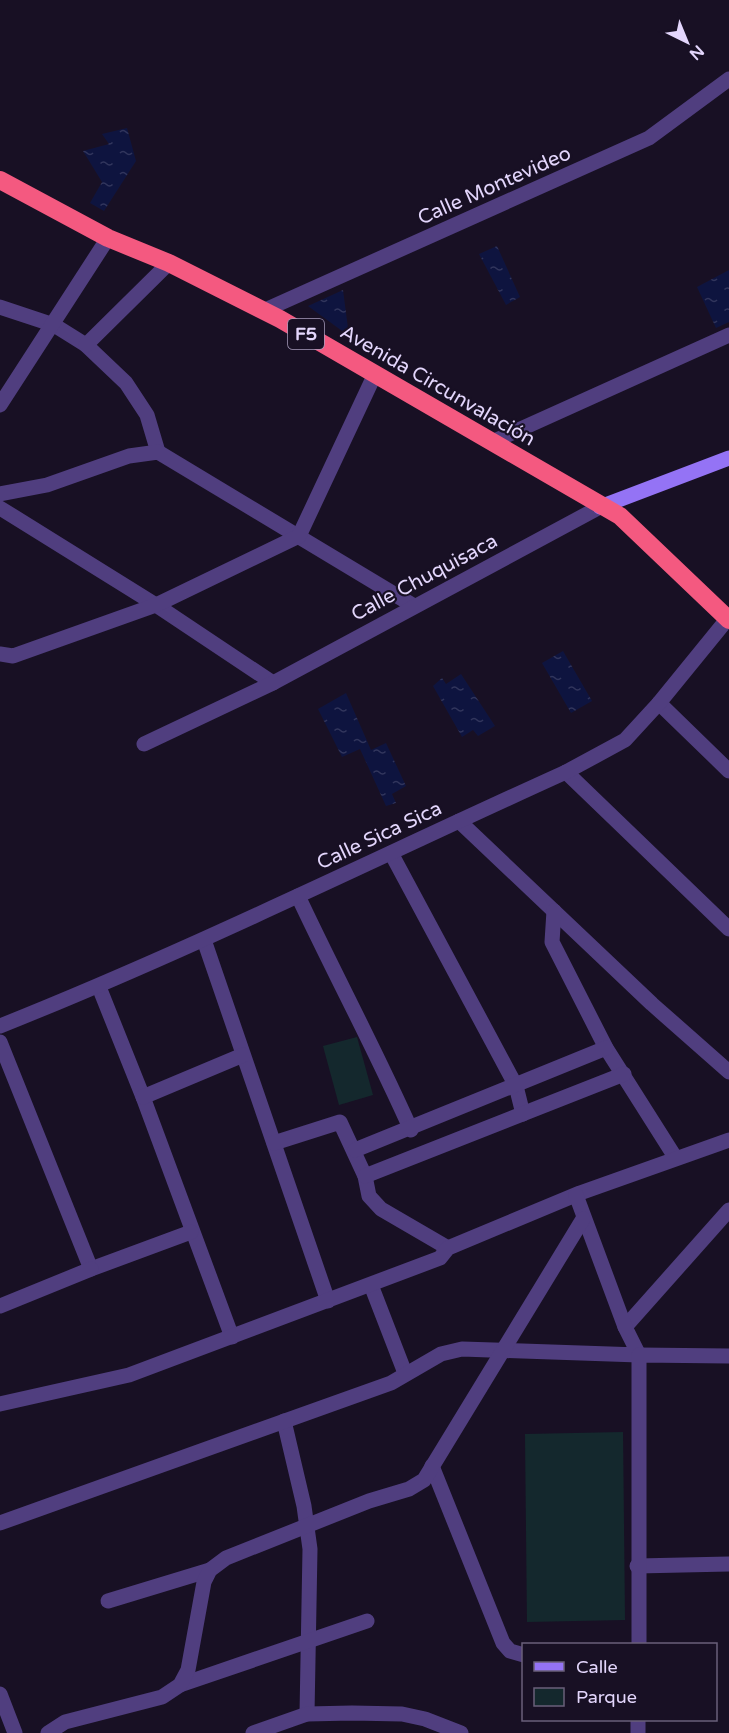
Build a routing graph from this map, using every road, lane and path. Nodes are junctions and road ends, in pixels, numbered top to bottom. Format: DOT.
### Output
graph roads {
  1 [pos="729,79"];
  2 [pos="0,180"];
  3 [pos="108,238"];
  4 [pos="169,264"];
  5 [pos="0,307"];
  6 [pos="265,310"];
  7 [pos="54,325"];
  8 [pos="729,335"];
  9 [pos="86,345"];
  10 [pos="375,374"];
  11 [pos="0,405"];
  12 [pos="492,442"];
  13 [pos="158,452"];
  14 [pos="729,458"];
  15 [pos="0,494"];
  16 [pos="600,507"];
  17 [pos="0,508"];
  18 [pos="299,536"];
  19 [pos="156,605"];
  20 [pos="414,606"];
  21 [pos="728,619"];
  22 [pos="0,654"];
  23 [pos="273,683"];
  24 [pos="659,703"];
  25 [pos="144,744"];
  26 [pos="729,771"];
  27 [pos="567,772"];
  28 [pos="459,821"];
  29 [pos="391,853"];
  30 [pos="298,896"];
  31 [pos="554,911"];
  32 [pos="729,928"];
  33 [pos="204,940"];
  34 [pos="99,987"];
  35 [pos="0,1026"];
  36 [pos="0,1042"];
  37 [pos="606,1047"];
  38 [pos="243,1055"];
  39 [pos="729,1072"];
  40 [pos="624,1074"];
  41 [pos="516,1086"];
  42 [pos="143,1097"];
  43 [pos="523,1114"];
  44 [pos="411,1130"];
  45 [pos="729,1140"];
  46 [pos="274,1143"];
  47 [pos="355,1150"];
  48 [pos="675,1157"];
  49 [pos="365,1176"];
  50 [pos="576,1195"];
  51 [pos="729,1210"];
  52 [pos="583,1219"];
  53 [pos="191,1232"];
  54 [pos="448,1248"];
  55 [pos="91,1269"];
  56 [pos="371,1285"];
  57 [pos="328,1301"];
  58 [pos="0,1306"];
  59 [pos="625,1327"];
  60 [pos="232,1336"];
  61 [pos="503,1349"];
  62 [pos="639,1355"];
  63 [pos="729,1356"];
  64 [pos="405,1372"];
  65 [pos="0,1404"];
  66 [pos="284,1420"];
  67 [pos="432,1466"];
  68 [pos="0,1523"];
  69 [pos="307,1526"];
  70 [pos="729,1564"];
  71 [pos="637,1566"];
  72 [pos="210,1570"];
  73 [pos="108,1601"];
  74 [pos="367,1621"];
  75 [pos="309,1641"];
  76 [pos="639,1643"];
  77 [pos="522,1654"];
  78 [pos="180,1685"];
  79 [pos="0,1697"];
  80 [pos="307,1714"];
  81 [pos="15,1733"];
  82 [pos="48,1733"];
  83 [pos="253,1733"];
  84 [pos="461,1733"];
  1 -- 6 [label="street, Calle Montevideo"];
  2 -- 3 [label="highway, Avenida Circunvalación / F5"];
  3 -- 4 [label="highway, Avenida Circunvalación / F5"];
  3 -- 7 [label="street"];
  4 -- 6 [label="highway, Avenida Circunvalación / F5"];
  4 -- 9 [label="street"];
  5 -- 7 [label="street"];
  6 -- 10 [label="highway, Avenida Circunvalación / F5"];
  7 -- 9 [label="street"];
  7 -- 11 [label="street"];
  8 -- 12 [label="street"];
  9 -- 13 [label="street"];
  10 -- 12 [label="highway, Avenida Circunvalación / F5"];
  10 -- 18 [label="street"];
  12 -- 16 [label="highway, Avenida Circunvalación / F5"];
  13 -- 15 [label="street"];
  13 -- 18 [label="street"];
  14 -- 16 [label="main road, Calle Chuquisaca"];
  16 -- 20 [label="street, Calle Chuquisaca"];
  16 -- 21 [label="highway, Avenida Circunvalación / F5"];
  17 -- 19 [label="street"];
  18 -- 19 [label="street"];
  18 -- 20 [label="street"];
  19 -- 22 [label="street"];
  19 -- 23 [label="street"];
  20 -- 23 [label="street, Calle Chuquisaca"];
  21 -- 24 [label="street, Calle Sica Sica"];
  23 -- 25 [label="street, Calle Chuquisaca"];
  24 -- 26 [label="street"];
  24 -- 27 [label="street, Calle Sica Sica"];
  27 -- 28 [label="street, Calle Sica Sica"];
  27 -- 32 [label="street"];
  28 -- 29 [label="street, Calle Sica Sica"];
  28 -- 31 [label="street"];
  29 -- 30 [label="street, Calle Sica Sica"];
  29 -- 41 [label="street"];
  30 -- 33 [label="street, Calle Sica Sica"];
  30 -- 44 [label="street"];
  31 -- 37 [label="street"];
  31 -- 39 [label="street"];
  33 -- 34 [label="street, Calle Sica Sica"];
  33 -- 38 [label="street"];
  34 -- 35 [label="street, Calle Sica Sica"];
  34 -- 42 [label="street"];
  36 -- 55 [label="street"];
  37 -- 40 [label="street"];
  37 -- 41 [label="street"];
  38 -- 42 [label="street"];
  38 -- 46 [label="street"];
  40 -- 43 [label="street"];
  40 -- 48 [label="street"];
  41 -- 43 [label="street"];
  41 -- 44 [label="street"];
  42 -- 53 [label="street"];
  43 -- 49 [label="street"];
  44 -- 47 [label="street"];
  45 -- 48 [label="street"];
  46 -- 47 [label="street"];
  46 -- 57 [label="street"];
  47 -- 49 [label="street"];
  48 -- 50 [label="street"];
  49 -- 54 [label="street"];
  50 -- 52 [label="street"];
  50 -- 54 [label="street"];
  51 -- 59 [label="street"];
  52 -- 59 [label="street"];
  52 -- 61 [label="street"];
  53 -- 55 [label="street"];
  53 -- 60 [label="street"];
  54 -- 56 [label="street"];
  55 -- 58 [label="street"];
  56 -- 57 [label="street"];
  56 -- 64 [label="street"];
  57 -- 60 [label="street"];
  59 -- 62 [label="street"];
  60 -- 65 [label="street"];
  61 -- 62 [label="street"];
  61 -- 64 [label="street"];
  61 -- 67 [label="street"];
  62 -- 63 [label="street"];
  62 -- 71 [label="street"];
  64 -- 66 [label="street"];
  66 -- 68 [label="street"];
  66 -- 69 [label="street"];
  67 -- 69 [label="street"];
  67 -- 77 [label="street"];
  69 -- 72 [label="street"];
  69 -- 75 [label="street"];
  70 -- 71 [label="street"];
  71 -- 76 [label="street"];
  72 -- 73 [label="street"];
  72 -- 78 [label="street"];
  74 -- 75 [label="street"];
  75 -- 78 [label="street"];
  75 -- 80 [label="street"];
  78 -- 82 [label="street"];
  79 -- 81 [label="street"];
  80 -- 83 [label="street"];
  80 -- 84 [label="street"];
}
